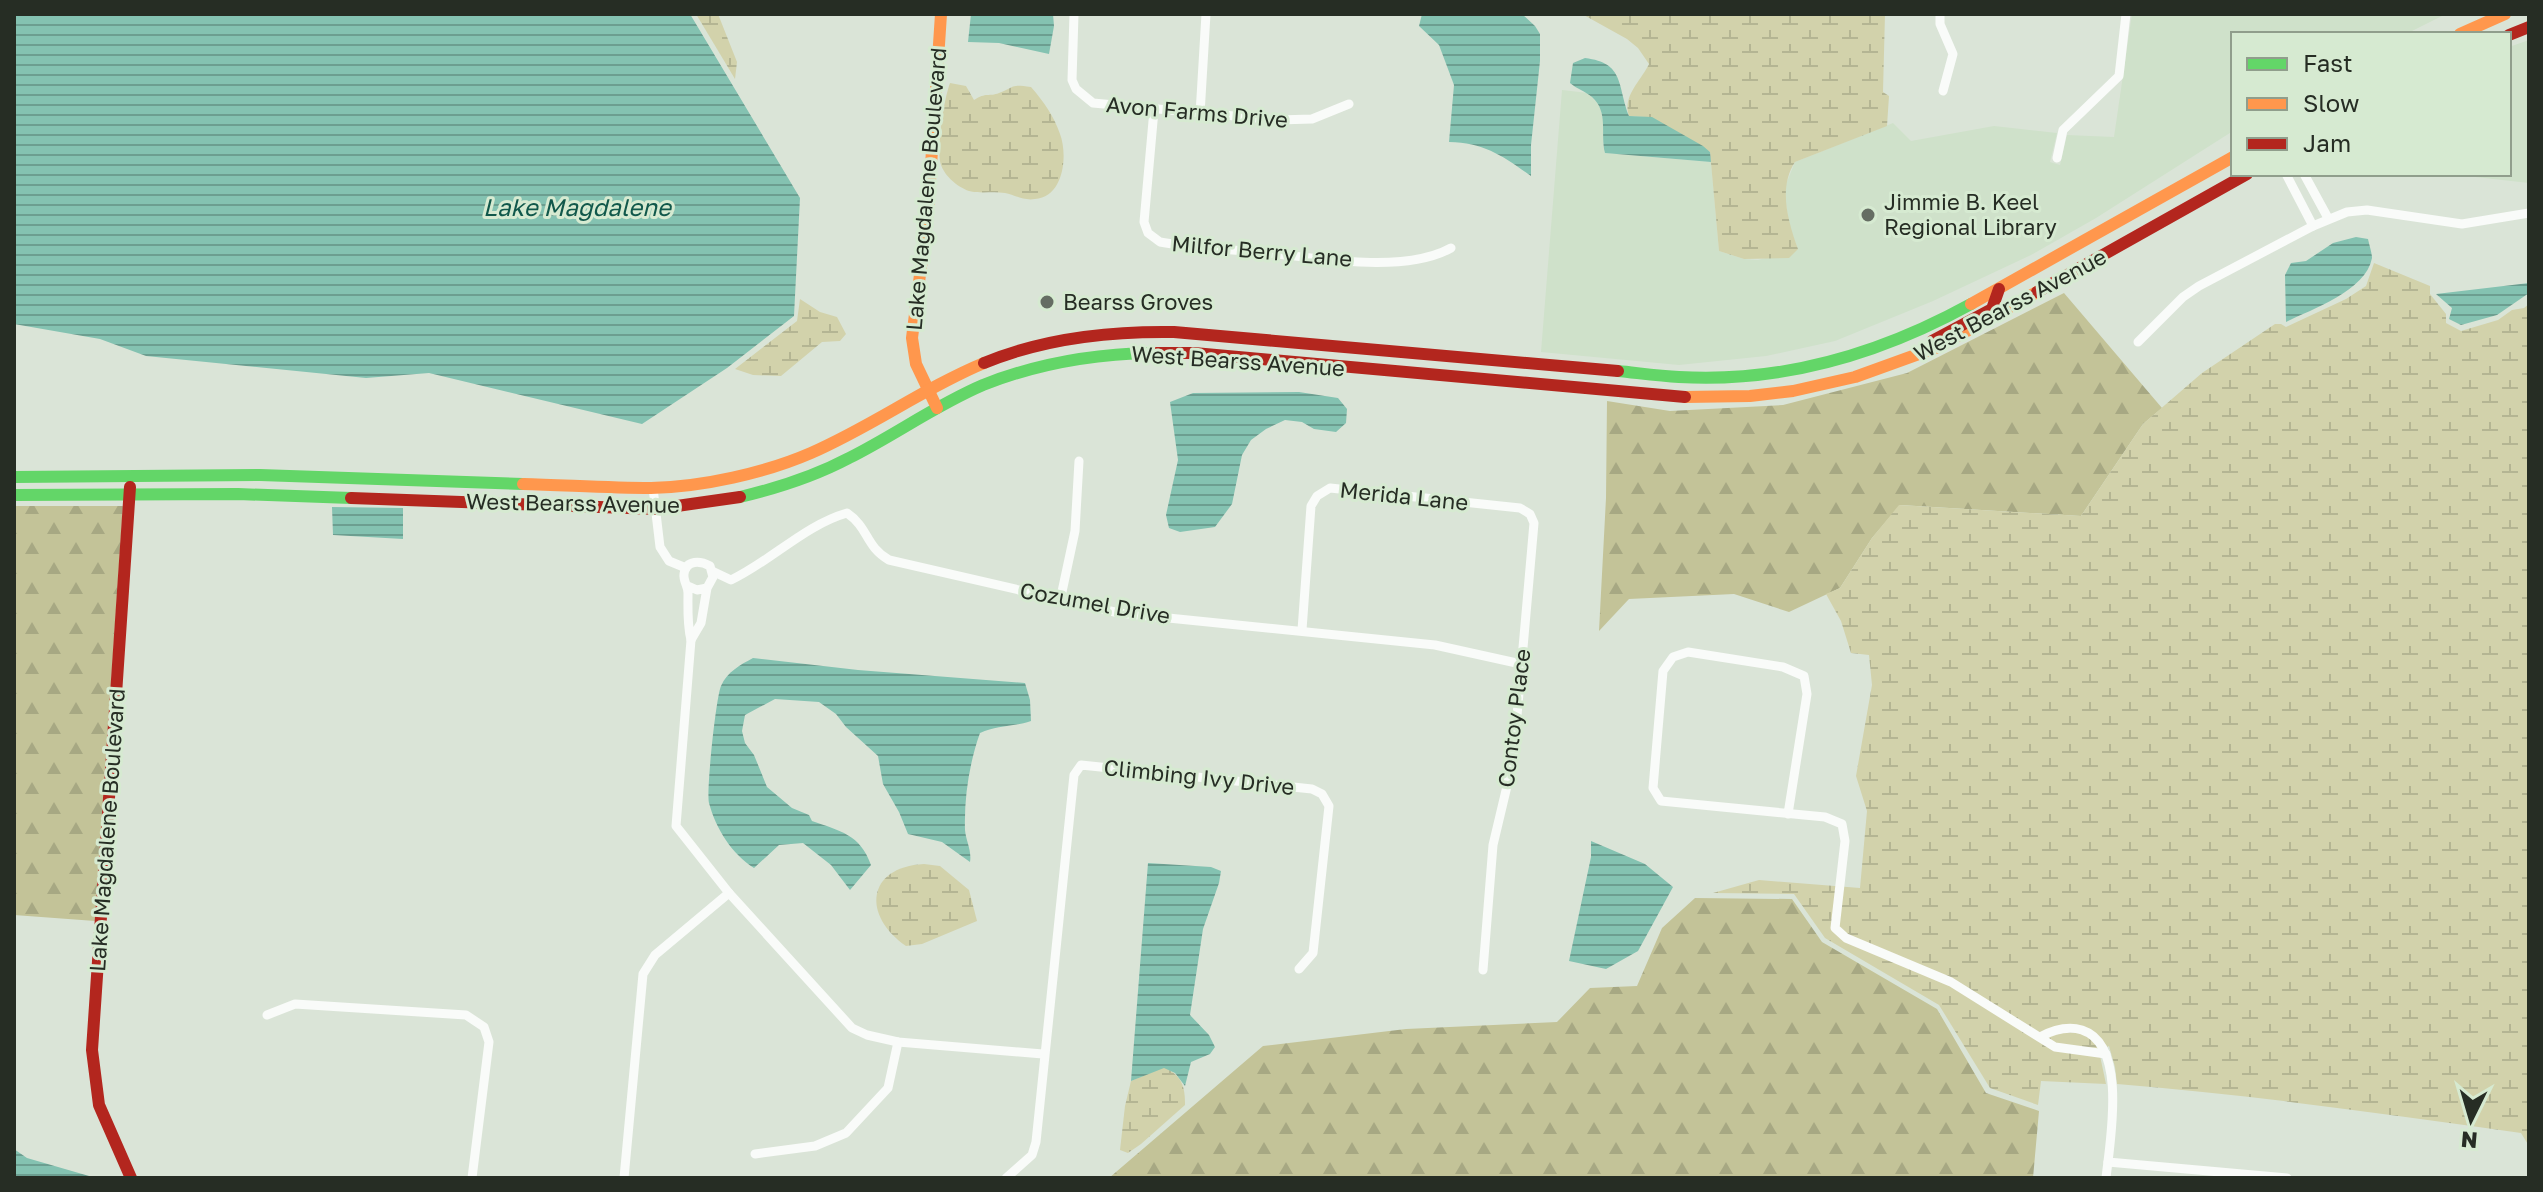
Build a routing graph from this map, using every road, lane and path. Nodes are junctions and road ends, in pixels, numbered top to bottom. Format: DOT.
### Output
graph roads {
  1 [pos="941,14"];
  2 [pos="1074,14"];
  3 [pos="1206,14"];
  4 [pos="1940,14"];
  5 [pos="2126,14"];
  6 [pos="2505,14"];
  7 [pos="2464,32"];
  8 [pos="1943,91"];
  9 [pos="1349,104"];
  10 [pos="1154,110"];
  11 [pos="1200,114"];
  12 [pos="2057,158"];
  13 [pos="2231,158"];
  14 [pos="2243,176"];
  15 [pos="2287,176"];
  16 [pos="2305,176"];
  17 [pos="2529,213"];
  18 [pos="2328,218"];
  19 [pos="2313,226"];
  20 [pos="1451,248"];
  21 [pos="1999,289"];
  22 [pos="2138,342"];
  23 [pos="1913,358"];
  24 [pos="927,390"];
  25 [pos="937,408"];
  26 [pos="1079,461"];
  27 [pos="132,476"];
  28 [pos="14,477"];
  29 [pos="653,488"];
  30 [pos="130,494"];
  31 [pos="14,495"];
  32 [pos="656,509"];
  33 [pos="1530,514"];
  34 [pos="686,568"];
  35 [pos="712,571"];
  36 [pos="688,586"];
  37 [pos="707,588"];
  38 [pos="1060,601"];
  39 [pos="1302,630"];
  40 [pos="691,640"];
  41 [pos="1521,664"];
  42 [pos="1788,814"];
  43 [pos="729,893"];
  44 [pos="1299,969"];
  45 [pos="1483,970"];
  46 [pos="267,1015"];
  47 [pos="2040,1037"];
  48 [pos="898,1042"];
  49 [pos="1043,1054"];
  50 [pos="2106,1054"];
  51 [pos="755,1154"];
  52 [pos="2108,1162"];
  53 [pos="131,1178"];
  54 [pos="472,1178"];
  55 [pos="624,1178"];
  56 [pos="1006,1178"];
  57 [pos="2106,1178"];
  58 [pos="2287,1178"];
  1 -- 24 [label="main road, Lake Magdalene Boulevard"];
  2 -- 10 [label="street, Avon Farms Drive"];
  3 -- 11 [label="street"];
  4 -- 8 [label="street"];
  5 -- 12 [label="street"];
  6 -- 7 [label="main road"];
  9 -- 11 [label="street, Avon Farms Drive"];
  10 -- 11 [label="street, Avon Farms Drive"];
  10 -- 20 [label="street, Milfor Berry Lane"];
  13 -- 21 [label="main road, West Bearss Avenue"];
  14 -- 23 [label="main road, West Bearss Avenue"];
  15 -- 19 [label="street"];
  16 -- 18 [label="street"];
  17 -- 18 [label="street"];
  18 -- 19 [label="street"];
  19 -- 22 [label="street"];
  21 -- 23 [label="main road"];
  21 -- 24 [label="main road, West Bearss Avenue"];
  23 -- 25 [label="main road, West Bearss Avenue"];
  24 -- 25 [label="main road, Lake Magdalene Boulevard"];
  24 -- 29 [label="main road, West Bearss Avenue"];
  25 -- 32 [label="main road, West Bearss Avenue"];
  26 -- 38 [label="street"];
  27 -- 28 [label="main road, West Bearss Avenue"];
  27 -- 29 [label="main road, West Bearss Avenue"];
  27 -- 30 [label="main road, Lake Magdalene Boulevard"];
  29 -- 32 [label="street"];
  30 -- 31 [label="main road, West Bearss Avenue"];
  30 -- 32 [label="main road, West Bearss Avenue"];
  30 -- 53 [label="main road, Lake Magdalene Boulevard"];
  32 -- 34 [label="street"];
  33 -- 39 [label="street, Merida Lane"];
  33 -- 41 [label="street, Contoy Place"];
  34 -- 35 [label="street"];
  34 -- 36 [label="street"];
  35 -- 37 [label="street"];
  35 -- 38 [label="street, Cozumel Drive"];
  36 -- 37 [label="street"];
  36 -- 40 [label="street"];
  37 -- 40 [label="street"];
  38 -- 39 [label="street, Cozumel Drive"];
  39 -- 41 [label="street, Cozumel Drive"];
  40 -- 43 [label="street"];
  41 -- 45 [label="street, Contoy Place"];
  42 -- 42 [label="street"];
  42 -- 47 [label="street"];
  43 -- 48 [label="street"];
  43 -- 55 [label="street"];
  44 -- 49 [label="street, Climbing Ivy Drive"];
  46 -- 54 [label="street"];
  47 -- 50 [label="street"];
  47 -- 50 [label="street"];
  48 -- 49 [label="street"];
  48 -- 51 [label="street"];
  49 -- 56 [label="street, Climbing Ivy Drive"];
  50 -- 52 [label="street"];
  52 -- 57 [label="street"];
  52 -- 58 [label="street"];
}
